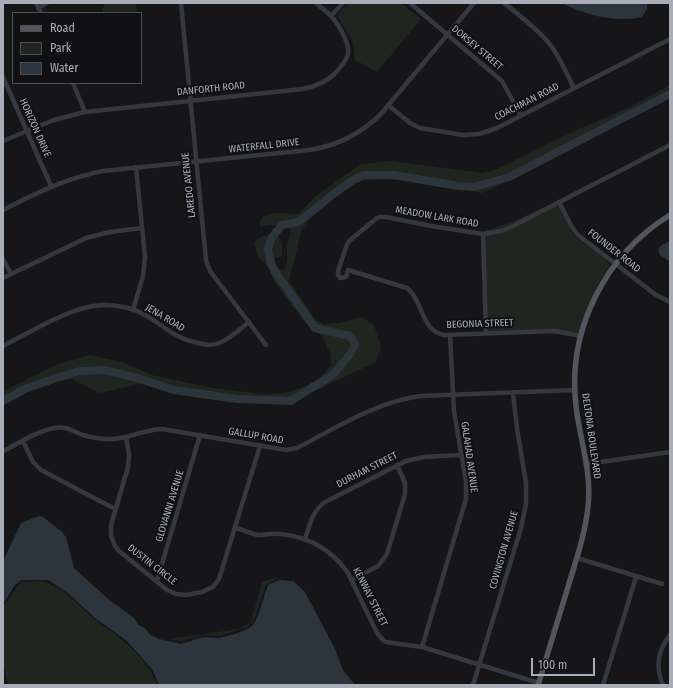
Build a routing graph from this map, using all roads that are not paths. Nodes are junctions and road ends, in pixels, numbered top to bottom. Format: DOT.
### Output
graph roads {
  1 [pos="47,3"];
  2 [pos="181,3"];
  3 [pos="316,3"];
  4 [pos="343,3"];
  5 [pos="410,3"];
  6 [pos="474,3"];
  7 [pos="504,3"];
  8 [pos="37,5"];
  9 [pos="331,16"];
  10 [pos="448,35"];
  11 [pos="670,39"];
  12 [pos="3,77"];
  13 [pos="73,84"];
  14 [pos="574,88"];
  15 [pos="190,100"];
  16 [pos="388,105"];
  17 [pos="85,112"];
  18 [pos="521,116"];
  19 [pos="27,130"];
  20 [pos="3,141"];
  21 [pos="670,145"];
  22 [pos="196,161"];
  23 [pos="136,167"];
  24 [pos="51,186"];
  25 [pos="559,202"];
  26 [pos="3,210"];
  27 [pos="670,215"];
  28 [pos="142,228"];
  29 [pos="482,234"];
  30 [pos="3,259"];
  31 [pos="615,264"];
  32 [pos="11,274"];
  33 [pos="3,278"];
  34 [pos="340,278"];
  35 [pos="670,302"];
  36 [pos="133,310"];
  37 [pos="249,322"];
  38 [pos="486,333"];
  39 [pos="450,335"];
  40 [pos="581,336"];
  41 [pos="266,345"];
  42 [pos="3,346"];
  43 [pos="575,390"];
  44 [pos="513,393"];
  45 [pos="453,395"];
  46 [pos="200,435"];
  47 [pos="126,437"];
  48 [pos="22,441"];
  49 [pos="260,446"];
  50 [pos="3,451"];
  51 [pos="670,452"];
  52 [pos="461,455"];
  53 [pos="587,464"];
  54 [pos="396,465"];
  55 [pos="115,509"];
  56 [pos="236,528"];
  57 [pos="305,539"];
  58 [pos="577,558"];
  59 [pos="636,577"];
  60 [pos="352,580"];
  61 [pos="157,581"];
  62 [pos="662,584"];
  63 [pos="670,635"];
  64 [pos="422,647"];
  65 [pos="479,664"];
  66 [pos="538,684"];
  67 [pos="473,685"];
  68 [pos="603,685"];
  69 [pos="662,685"];
  1 -- 8 [label="street"];
  2 -- 15 [label="street, LAREDO AVENUE"];
  3 -- 9 [label="street, DANFORTH ROAD"];
  4 -- 9 [label="street"];
  5 -- 10 [label="street, DORSEY STREET"];
  6 -- 10 [label="street, WATERFALL DRIVE"];
  7 -- 14 [label="street"];
  9 -- 15 [label="street, DANFORTH ROAD"];
  10 -- 16 [label="street, WATERFALL DRIVE"];
  10 -- 18 [label="street, DORSEY STREET"];
  11 -- 14 [label="street, COACHMAN ROAD"];
  12 -- 19 [label="street, HORIZON DRIVE"];
  13 -- 17 [label="street"];
  14 -- 18 [label="street, COACHMAN ROAD"];
  15 -- 17 [label="street, DANFORTH ROAD"];
  15 -- 22 [label="street, LAREDO AVENUE"];
  16 -- 18 [label="street, COACHMAN ROAD"];
  16 -- 22 [label="street, WATERFALL DRIVE"];
  17 -- 19 [label="street, DANFORTH ROAD"];
  19 -- 20 [label="street, DANFORTH ROAD"];
  19 -- 24 [label="street, HORIZON DRIVE"];
  21 -- 25 [label="street, MEADOW LARK ROAD"];
  22 -- 23 [label="street, WATERFALL DRIVE"];
  22 -- 37 [label="street, LAREDO AVENUE"];
  23 -- 24 [label="street, WATERFALL DRIVE"];
  23 -- 28 [label="street"];
  24 -- 26 [label="street, WATERFALL DRIVE"];
  25 -- 29 [label="street, MEADOW LARK ROAD"];
  25 -- 31 [label="street, FOUNDER ROAD"];
  27 -- 31 [label="main road, DELTONA BOULEVARD"];
  28 -- 32 [label="street"];
  28 -- 36 [label="street"];
  29 -- 34 [label="street, MEADOW LARK ROAD"];
  29 -- 38 [label="street"];
  30 -- 32 [label="street"];
  31 -- 35 [label="street, FOUNDER ROAD"];
  31 -- 40 [label="main road, DELTONA BOULEVARD"];
  32 -- 33 [label="street"];
  34 -- 39 [label="street, BEGONIA STREET"];
  36 -- 37 [label="street, JENA ROAD"];
  36 -- 42 [label="street, JENA ROAD"];
  37 -- 41 [label="street, LAREDO AVENUE"];
  38 -- 39 [label="street, BEGONIA STREET"];
  38 -- 40 [label="street, BEGONIA STREET"];
  39 -- 45 [label="street, GALAHAD AVENUE"];
  40 -- 43 [label="main road, DELTONA BOULEVARD"];
  43 -- 44 [label="street, GALLUP ROAD"];
  43 -- 53 [label="main road, DELTONA BOULEVARD"];
  44 -- 45 [label="street, GALLUP ROAD"];
  44 -- 65 [label="street, COVINGTON AVENUE"];
  45 -- 49 [label="street, GALLUP ROAD"];
  45 -- 52 [label="street, GALAHAD AVENUE"];
  46 -- 47 [label="street, GALLUP ROAD"];
  46 -- 49 [label="street, GALLUP ROAD"];
  46 -- 61 [label="street, GLOVANNI AVENUE"];
  47 -- 48 [label="street, GALLUP ROAD"];
  47 -- 55 [label="street, DUSTIN CIRCLE"];
  48 -- 50 [label="street, GALLUP ROAD"];
  48 -- 55 [label="street"];
  49 -- 56 [label="street, DUSTIN CIRCLE"];
  51 -- 53 [label="street"];
  52 -- 54 [label="street, DURHAM STREET"];
  52 -- 64 [label="street, GALAHAD AVENUE"];
  53 -- 58 [label="main road, DELTONA BOULEVARD"];
  54 -- 57 [label="street, DURHAM STREET"];
  54 -- 60 [label="street"];
  55 -- 61 [label="street, DUSTIN CIRCLE"];
  56 -- 57 [label="street, KENWAY STREET"];
  56 -- 61 [label="street, DUSTIN CIRCLE"];
  57 -- 60 [label="street, KENWAY STREET"];
  58 -- 59 [label="street"];
  58 -- 66 [label="main road, DELTONA BOULEVARD"];
  59 -- 62 [label="street"];
  59 -- 68 [label="street"];
  60 -- 64 [label="street, KENWAY STREET"];
  63 -- 69 [label="street"];
  64 -- 65 [label="street, KENWAY STREET"];
  65 -- 66 [label="street, KENWAY STREET"];
  65 -- 67 [label="street, COVINGTON AVENUE"];
}
